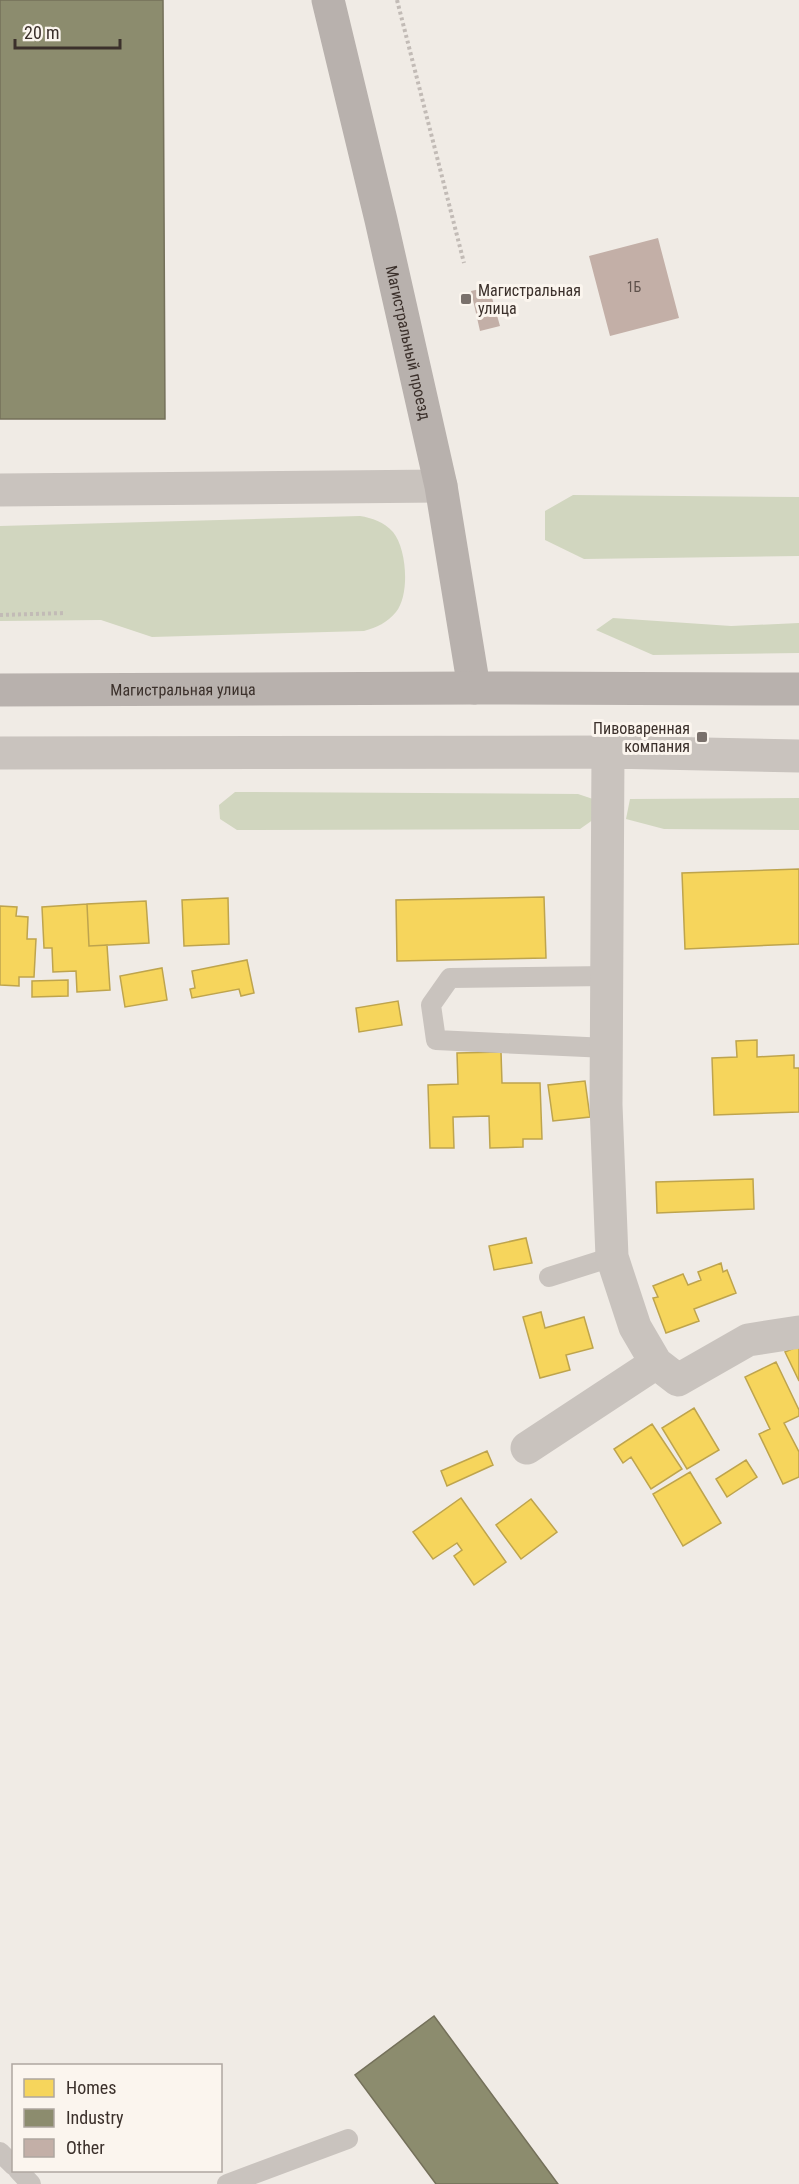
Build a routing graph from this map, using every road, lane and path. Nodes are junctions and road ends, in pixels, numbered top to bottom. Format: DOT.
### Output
graph roads {
  1 [pos="328,0"];
  2 [pos="397,0"];
  3 [pos="464,263"];
  4 [pos="441,486"];
  5 [pos="0,490"];
  6 [pos="66,613"];
  7 [pos="0,615"];
  8 [pos="474,688"];
  9 [pos="799,689"];
  10 [pos="0,690"];
  11 [pos="608,752"];
  12 [pos="0,753"];
  13 [pos="799,756"];
  14 [pos="607,976"];
  15 [pos="607,1048"];
  16 [pos="612,1257"];
  17 [pos="549,1277"];
  18 [pos="799,1332"];
  19 [pos="656,1363"];
  20 [pos="527,1448"];
  21 [pos="348,2139"];
  22 [pos="0,2152"];
  23 [pos="12,2164"];
  24 [pos="20,2172"];
  25 [pos="32,2184"];
  26 [pos="227,2184"];
  1 -- 4 [label="main road, Магистральный проезд"];
  2 -- 3 [label="path"];
  4 -- 5 [label="street"];
  4 -- 8 [label="main road, Магистральный проезд"];
  6 -- 7 [label="path"];
  8 -- 9 [label="main road, Магистральная улица"];
  8 -- 10 [label="main road, Магистральная улица"];
  11 -- 12 [label="street"];
  11 -- 13 [label="street"];
  11 -- 14 [label="street"];
  14 -- 15 [label="street"];
  14 -- 15 [label="lane"];
  15 -- 16 [label="street"];
  16 -- 17 [label="lane"];
  16 -- 19 [label="street"];
  18 -- 19 [label="street"];
  19 -- 20 [label="street"];
  21 -- 26 [label="lane"];
  22 -- 23 [label="lane"];
  24 -- 25 [label="lane"];
}
